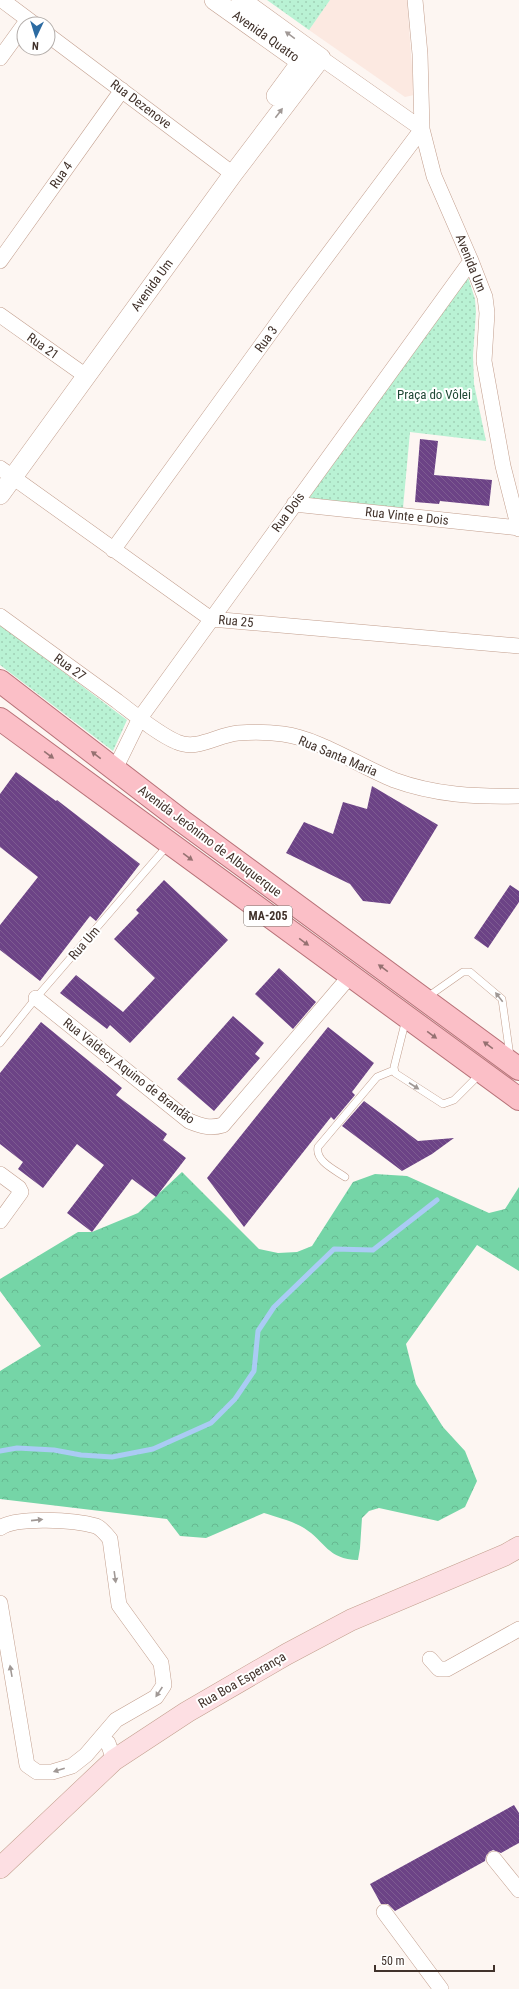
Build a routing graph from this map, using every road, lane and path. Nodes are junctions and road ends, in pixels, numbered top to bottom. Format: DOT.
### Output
graph roads {
  1 [pos="2,0"];
  2 [pos="214,0"];
  3 [pos="241,0"];
  4 [pos="415,0"];
  5 [pos="20,16"];
  6 [pos="16,38"];
  7 [pos="56,41"];
  8 [pos="0,58"];
  9 [pos="321,58"];
  10 [pos="301,62"];
  11 [pos="122,90"];
  12 [pos="422,129"];
  13 [pos="229,170"];
  14 [pos="0,261"];
  15 [pos="471,261"];
  16 [pos="0,315"];
  17 [pos="81,373"];
  18 [pos="4,472"];
  19 [pos="0,495"];
  20 [pos="294,504"];
  21 [pos="519,528"];
  22 [pos="113,550"];
  23 [pos="0,616"];
  24 [pos="211,619"];
  25 [pos="519,646"];
  26 [pos="0,681"];
  27 [pos="140,718"];
  28 [pos="0,719"];
  29 [pos="114,769"];
  30 [pos="519,796"];
  31 [pos="169,843"];
  32 [pos="350,976"];
  33 [pos="36,998"];
  34 [pos="424,999"];
  35 [pos="407,1017"];
  36 [pos="0,1043"];
  37 [pos="515,1065"];
  38 [pos="394,1070"];
  39 [pos="482,1072"];
  40 [pos="519,1099"];
  41 [pos="0,1174"];
  42 [pos="345,1177"];
  43 [pos="0,1221"];
  44 [pos="0,1528"];
  45 [pos="519,1547"];
  46 [pos="0,1603"];
  47 [pos="519,1629"];
  48 [pos="430,1660"];
  49 [pos="109,1746"];
  50 [pos="494,1859"];
  51 [pos="0,1867"];
  52 [pos="516,1881"];
  53 [pos="384,1912"];
  54 [pos="441,1989"];
  1 -- 5 [label="street"];
  2 -- 10 [label="street, Avenida Quatro"];
  9 -- 3 [label="street, Avenida Quatro, one-way"];
  4 -- 12 [label="street, Avenida Um"];
  6 -- 8 [label="street"];
  7 -- 11 [label="street, Rua Dezenove"];
  9 -- 10 [label="street, Avenida Quatro"];
  9 -- 12 [label="street, Avenida Quatro"];
  13 -- 9 [label="street, Avenida Um, one-way"];
  10 -- 13 [label="street, Avenida Um"];
  11 -- 13 [label="street, Rua Dezenove"];
  11 -- 14 [label="street, Rua 4"];
  12 -- 15 [label="street, Avenida Um"];
  12 -- 22 [label="street, Rua 3"];
  13 -- 17 [label="street, Avenida Um"];
  15 -- 20 [label="street, Rua Dois"];
  15 -- 21 [label="street, Avenida Um"];
  16 -- 17 [label="street, Rua 21"];
  17 -- 18 [label="street, Avenida Um"];
  18 -- 19 [label="street, Avenida Um"];
  18 -- 22 [label="street, Rua 25"];
  20 -- 21 [label="street, Rua Vinte e Dois"];
  20 -- 24 [label="street, Rua Dois"];
  22 -- 24 [label="street, Rua 25"];
  23 -- 27 [label="street, Rua 27"];
  24 -- 25 [label="street, Rua 25"];
  24 -- 27 [label="street, Rua Dois"];
  29 -- 26 [label="main road, Avenida Jerônimo de Albuquerque / MA-205, one-way"];
  27 -- 29 [label="street, Rua Dois"];
  27 -- 30 [label="street, Rua Santa Maria"];
  28 -- 31 [label="main road, Avenida Jerônimo de Albuquerque / MA-205, one-way"];
  34 -- 29 [label="main road, Avenida Jerônimo de Albuquerque / MA-205, one-way"];
  31 -- 32 [label="main road, Avenida Jerônimo de Albuquerque / MA-205, one-way"];
  31 -- 33 [label="lane, Rua Um"];
  32 -- 33 [label="street, Rua Valdecy Aquino de Brandão"];
  32 -- 35 [label="main road, Avenida Jerônimo de Albuquerque / MA-205"];
  33 -- 36 [label="lane, Rua Um"];
  37 -- 34 [label="main road, Avenida Jerônimo de Albuquerque / MA-205, one-way"];
  37 -- 34 [label="lane, one-way"];
  35 -- 38 [label="lane"];
  35 -- 39 [label="main road, Avenida Jerônimo de Albuquerque / MA-205, one-way"];
  38 -- 39 [label="lane, one-way"];
  38 -- 42 [label="lane"];
  39 -- 40 [label="main road, Avenida Jerônimo de Albuquerque / MA-205"];
  41 -- 43 [label="street"];
  44 -- 49 [label="street, one-way"];
  45 -- 49 [label="main road, Rua Boa Esperança"];
  49 -- 46 [label="street, one-way"];
  47 -- 48 [label="street"];
  49 -- 51 [label="main road, Rua Boa Esperança"];
  50 -- 52 [label="street"];
  53 -- 54 [label="street"];
}
